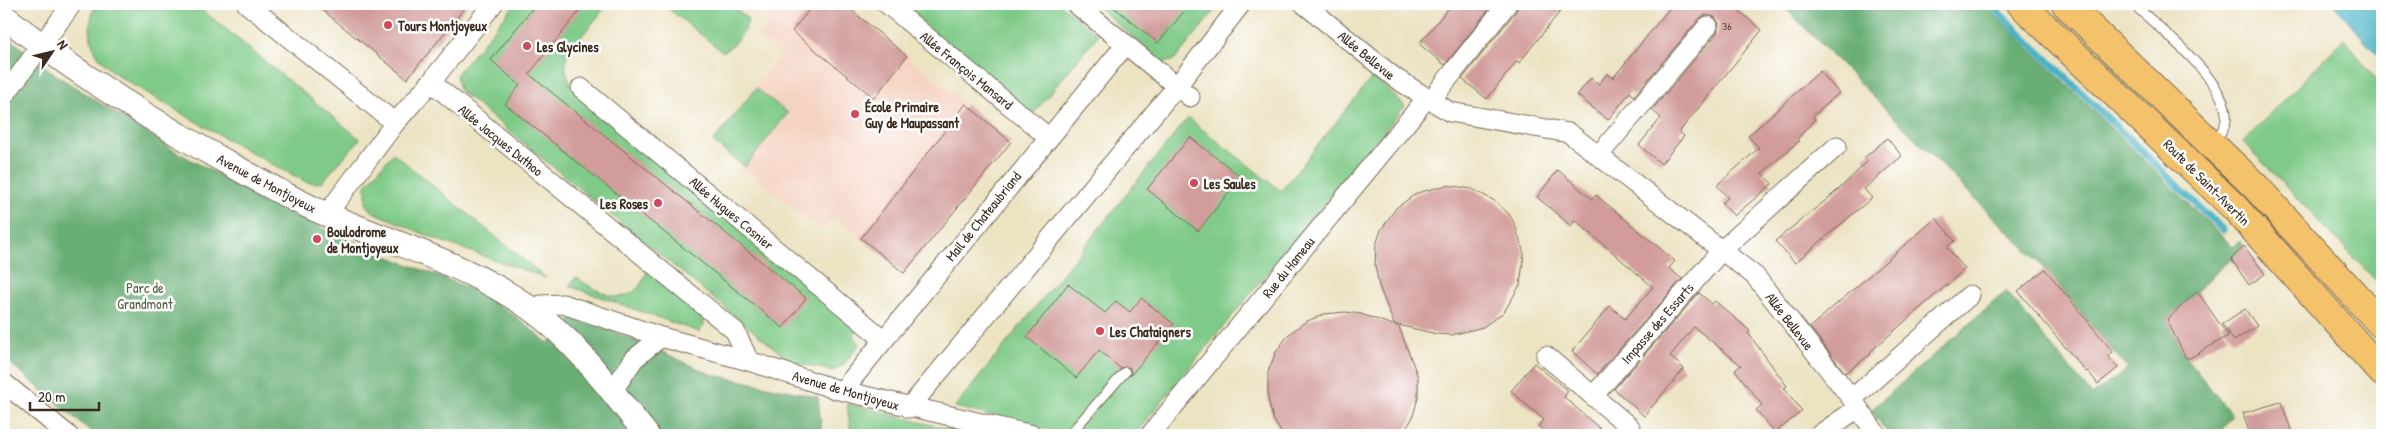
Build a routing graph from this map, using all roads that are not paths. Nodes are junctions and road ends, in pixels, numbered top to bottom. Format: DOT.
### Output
graph roads {
  1 [pos="72,4"];
  2 [pos="247,4"];
  3 [pos="493,4"];
  4 [pos="887,4"];
  5 [pos="1076,4"];
  6 [pos="1241,4"];
  7 [pos="1305,4"];
  8 [pos="1507,4"];
  9 [pos="2021,4"];
  10 [pos="2066,4"];
  11 [pos="2133,4"];
  12 [pos="4,16"];
  13 [pos="1708,26"];
  14 [pos="40,44"];
  15 [pos="1126,44"];
  16 [pos="430,82"];
  17 [pos="581,88"];
  18 [pos="1183,92"];
  19 [pos="4,96"];
  20 [pos="1429,99"];
  21 [pos="395,124"];
  22 [pos="1048,137"];
  23 [pos="2212,143"];
  24 [pos="1837,146"];
  25 [pos="1598,156"];
  26 [pos="327,214"];
  27 [pos="1722,250"];
  28 [pos="1970,295"];
  29 [pos="533,311"];
  30 [pos="2382,325"];
  31 [pos="662,337"];
  32 [pos="883,339"];
  33 [pos="1546,356"];
  34 [pos="749,361"];
  35 [pos="1125,372"];
  36 [pos="2382,372"];
  37 [pos="4,383"];
  38 [pos="843,390"];
  39 [pos="612,392"];
  40 [pos="1593,396"];
  41 [pos="1855,403"];
  42 [pos="909,408"];
  43 [pos="1630,427"];
  44 [pos="68,435"];
  45 [pos="647,435"];
  46 [pos="1033,435"];
  47 [pos="1069,435"];
  48 [pos="1150,435"];
  49 [pos="1819,435"];
  50 [pos="1878,435"];
  1 -- 14 [label="street"];
  2 -- 21 [label="street"];
  3 -- 16 [label="street"];
  4 -- 22 [label="street, Allée François Mansard"];
  5 -- 15 [label="street"];
  6 -- 18 [label="street"];
  7 -- 20 [label="street, Allée Bellevue"];
  8 -- 20 [label="street"];
  9 -- 36 [label="main road, Route de Saint-Avertin"];
  10 -- 23 [label="main road"];
  11 -- 23 [label="lane"];
  12 -- 14 [label="street, Avenue de Montjoyeux"];
  13 -- 25 [label="street"];
  14 -- 19 [label="street"];
  14 -- 26 [label="street, Avenue de Montjoyeux"];
  15 -- 18 [label="street"];
  15 -- 22 [label="street, Mail de Chateaubriand"];
  16 -- 21 [label="street"];
  16 -- 34 [label="street, Allée Jacques Duthoo"];
  17 -- 32 [label="street, Allée Hugues Cosnier"];
  18 -- 42 [label="street"];
  20 -- 25 [label="street, Allée Bellevue"];
  20 -- 48 [label="street, Rue du Hameau"];
  21 -- 26 [label="street"];
  22 -- 32 [label="street, Mail de Chateaubriand"];
  23 -- 30 [label="main road"];
  24 -- 27 [label="street"];
  25 -- 27 [label="street, Allée Bellevue"];
  26 -- 29 [label="street, Avenue de Montjoyeux"];
  27 -- 40 [label="street, Impasse des Essarts"];
  27 -- 41 [label="street, Allée Bellevue"];
  28 -- 41 [label="street"];
  29 -- 31 [label="street, Avenue de Montjoyeux"];
  29 -- 39 [label="street"];
  31 -- 34 [label="street, Avenue de Montjoyeux"];
  31 -- 39 [label="street"];
  32 -- 38 [label="street, Mail de Chateaubriand"];
  33 -- 40 [label="street"];
  34 -- 38 [label="street, Avenue de Montjoyeux"];
  35 -- 47 [label="lane"];
  37 -- 44 [label="street"];
  38 -- 42 [label="street, Avenue de Montjoyeux"];
  39 -- 45 [label="street"];
  40 -- 43 [label="street"];
  41 -- 49 [label="street"];
  41 -- 50 [label="street, Allée Bellevue"];
  42 -- 46 [label="street, Avenue de Montjoyeux"];
}
